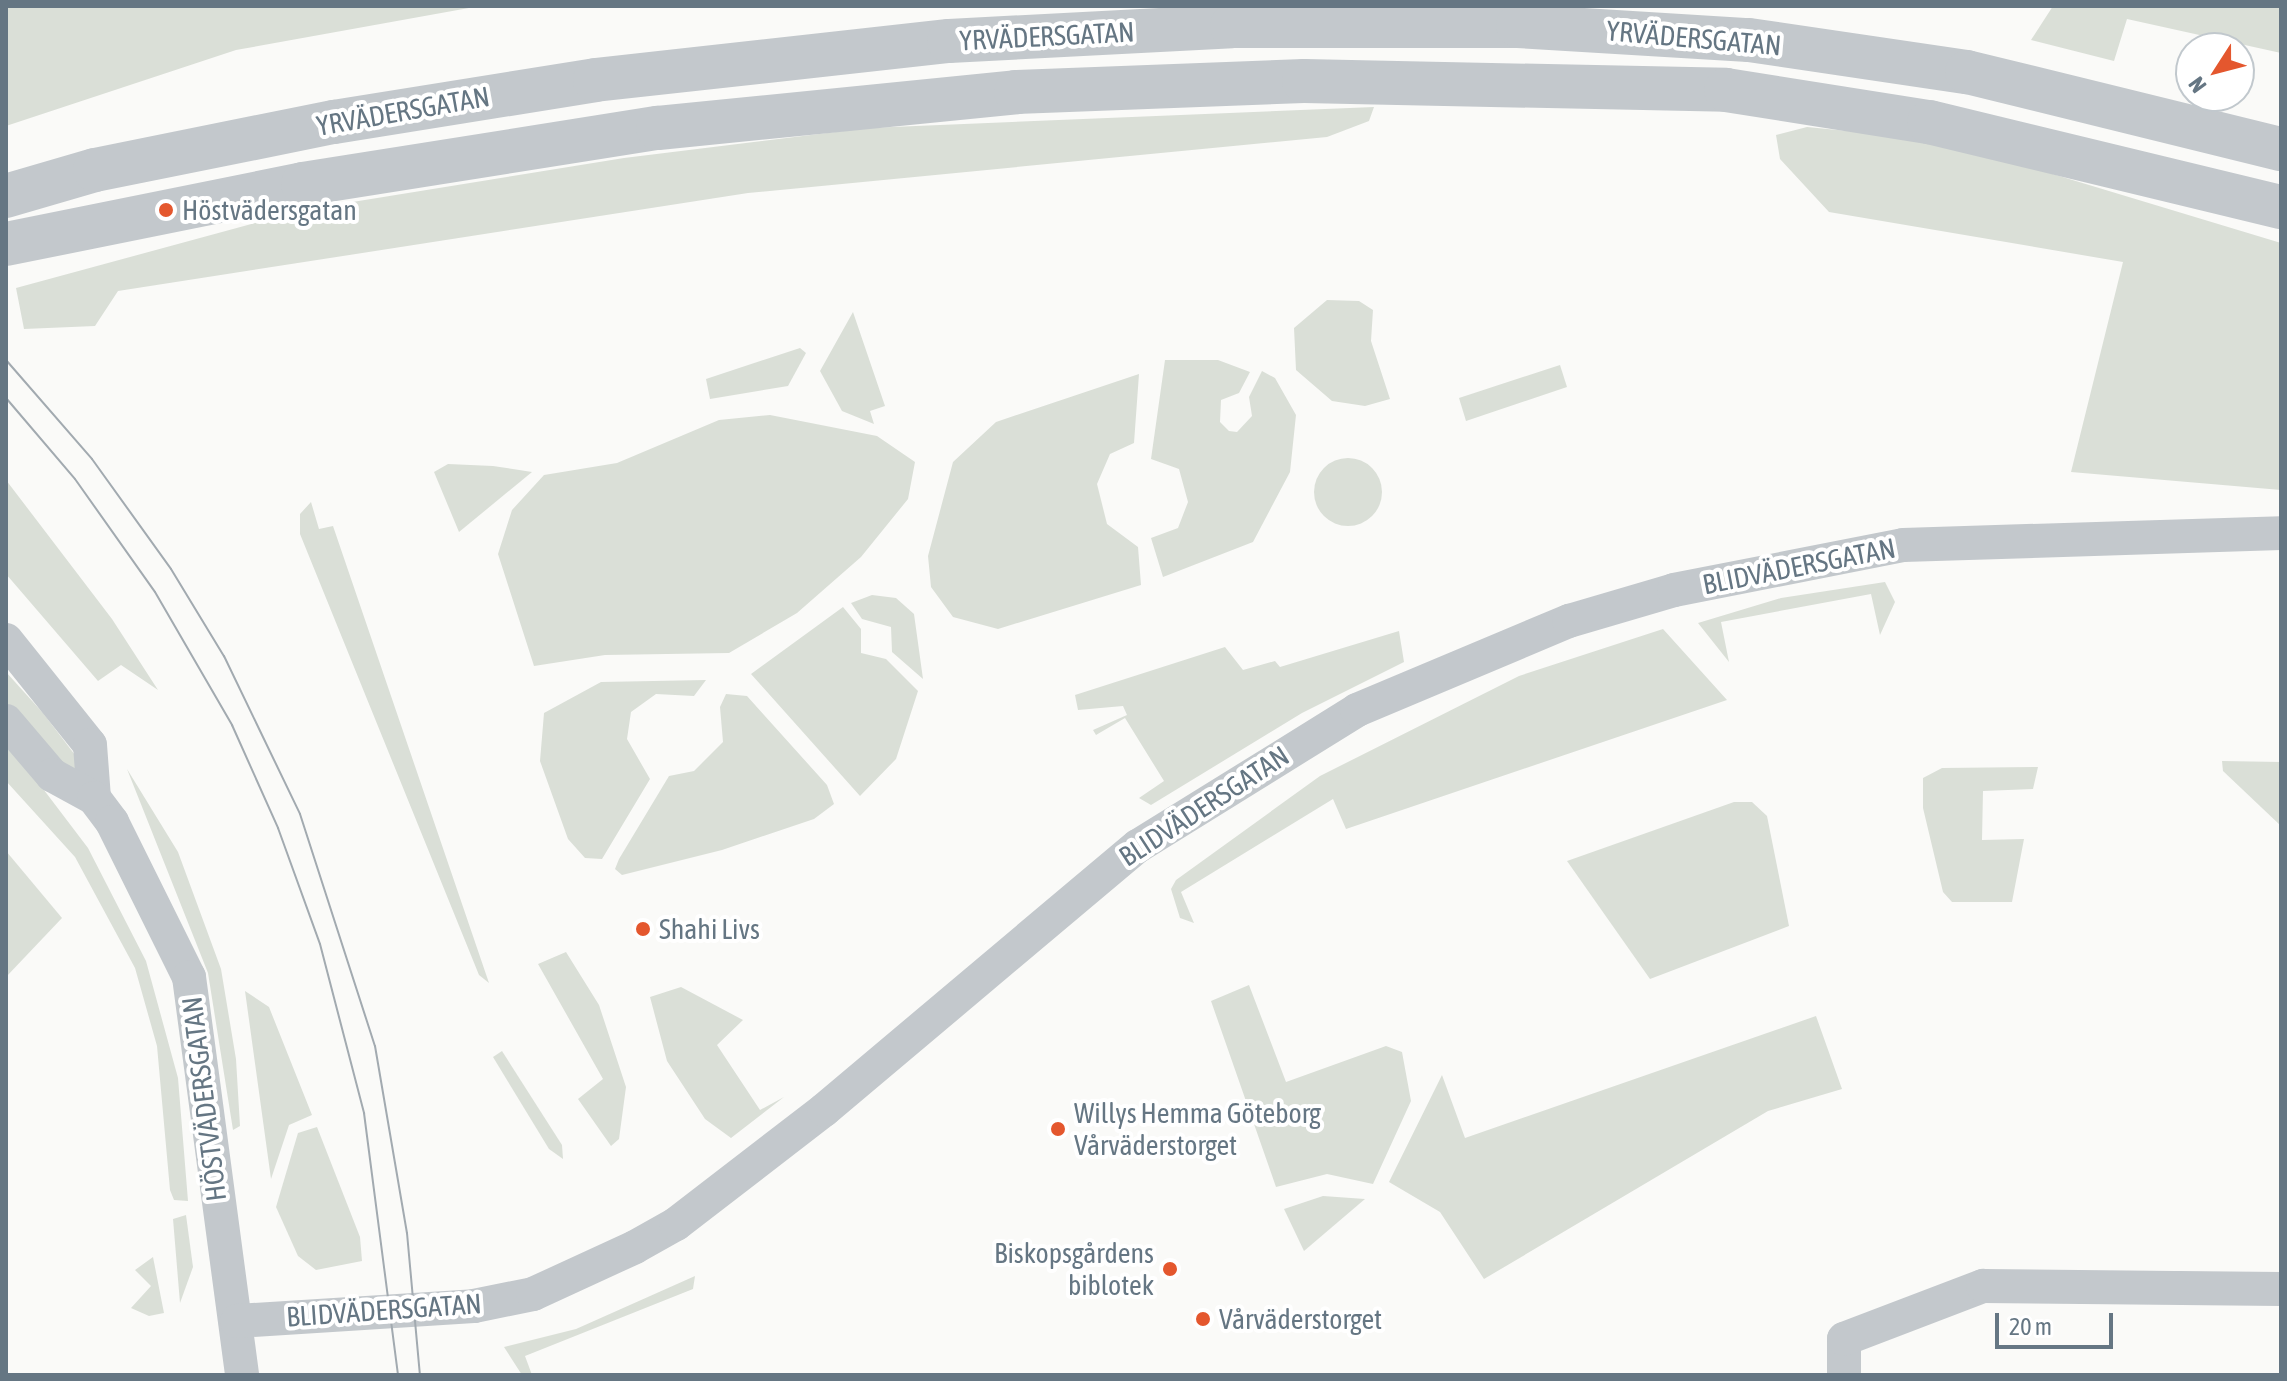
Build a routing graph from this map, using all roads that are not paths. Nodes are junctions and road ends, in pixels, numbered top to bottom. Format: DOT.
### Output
graph roads {
  1 [pos="2281,149"];
  2 [pos="6,196"];
  3 [pos="2281,207"];
  4 [pos="6,244"];
  5 [pos="2281,533"];
  6 [pos="6,640"];
  7 [pos="6,721"];
  8 [pos="94,798"];
  9 [pos="2281,1289"];
  10 [pos="237,1321"];
  11 [pos="242,1375"];
  12 [pos="1844,1375"];
  1 -- 2 [label="street, YRVÄDERSGATAN"];
  3 -- 4 [label="street, YRVÄDERSGATAN"];
  5 -- 10 [label="street, BLIDVÄDERSGATAN"];
  6 -- 8 [label="street, HÖSTVÄDERSGATAN"];
  7 -- 8 [label="street, HÖSTVÄDERSGATAN"];
  8 -- 10 [label="street, HÖSTVÄDERSGATAN"];
  9 -- 12 [label="street"];
  10 -- 11 [label="street, HÖSTVÄDERSGATAN"];
}
